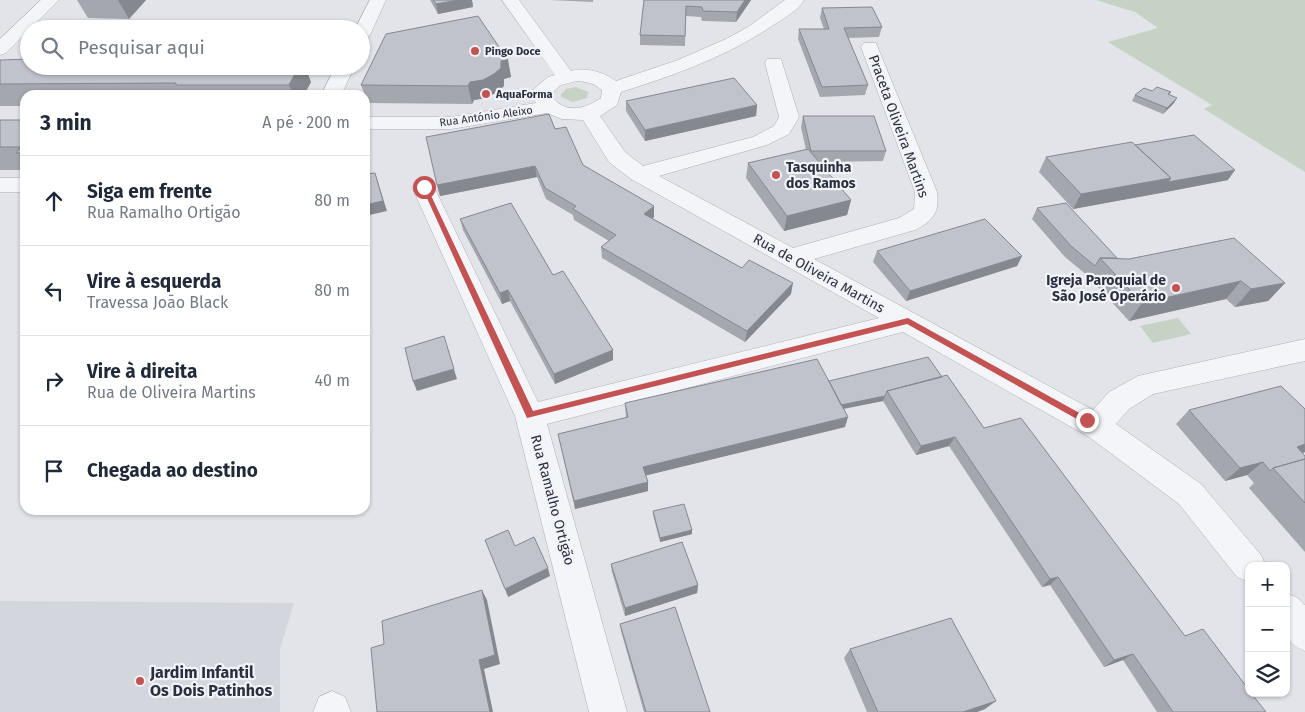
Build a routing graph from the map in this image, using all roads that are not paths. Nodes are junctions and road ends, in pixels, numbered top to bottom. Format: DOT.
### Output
graph roads {
  1 [pos="52,0"];
  2 [pos="378,0"];
  3 [pos="510,0"];
  4 [pos="796,0"];
  5 [pos="35,20"];
  6 [pos="368,20"];
  7 [pos="20,37"];
  8 [pos="870,47"];
  9 [pos="4,55"];
  10 [pos="774,63"];
  11 [pos="341,75"];
  12 [pos="566,77"];
  13 [pos="612,89"];
  14 [pos="334,90"];
  15 [pos="547,107"];
  16 [pos="588,113"];
  17 [pos="370,123"];
  18 [pos="639,174"];
  19 [pos="0,184"];
  20 [pos="20,185"];
  21 [pos="424,187"];
  22 [pos="792,258"];
  23 [pos="908,321"];
  24 [pos="1305,350"];
  25 [pos="530,416"];
  26 [pos="1099,428"];
  27 [pos="1247,562"];
  28 [pos="1290,615"];
  29 [pos="1305,633"];
  30 [pos="608,712"];
  1 -- 5 [label="street"];
  2 -- 6 [label="street"];
  3 -- 12 [label="street"];
  4 -- 13 [label="street"];
  7 -- 9 [label="street"];
  8 -- 22 [label="street, Praceta Oliveira Martins"];
  10 -- 18 [label="street"];
  11 -- 14 [label="street"];
  12 -- 13 [label="street"];
  12 -- 15 [label="street"];
  13 -- 16 [label="street"];
  15 -- 16 [label="street"];
  15 -- 17 [label="street, Rua António Aleixo"];
  16 -- 18 [label="street, Rua de Oliveira Martins"];
  18 -- 22 [label="street, Rua de Oliveira Martins"];
  19 -- 20 [label="street"];
  21 -- 25 [label="street, Rua Ramalho Ortigão"];
  22 -- 23 [label="street, Rua de Oliveira Martins"];
  23 -- 25 [label="street"];
  23 -- 26 [label="street, Rua de Oliveira Martins"];
  24 -- 26 [label="street"];
  25 -- 30 [label="street, Rua Ramalho Ortigão"];
  26 -- 27 [label="street, Rua de Oliveira Martins"];
  28 -- 29 [label="street"];
}
